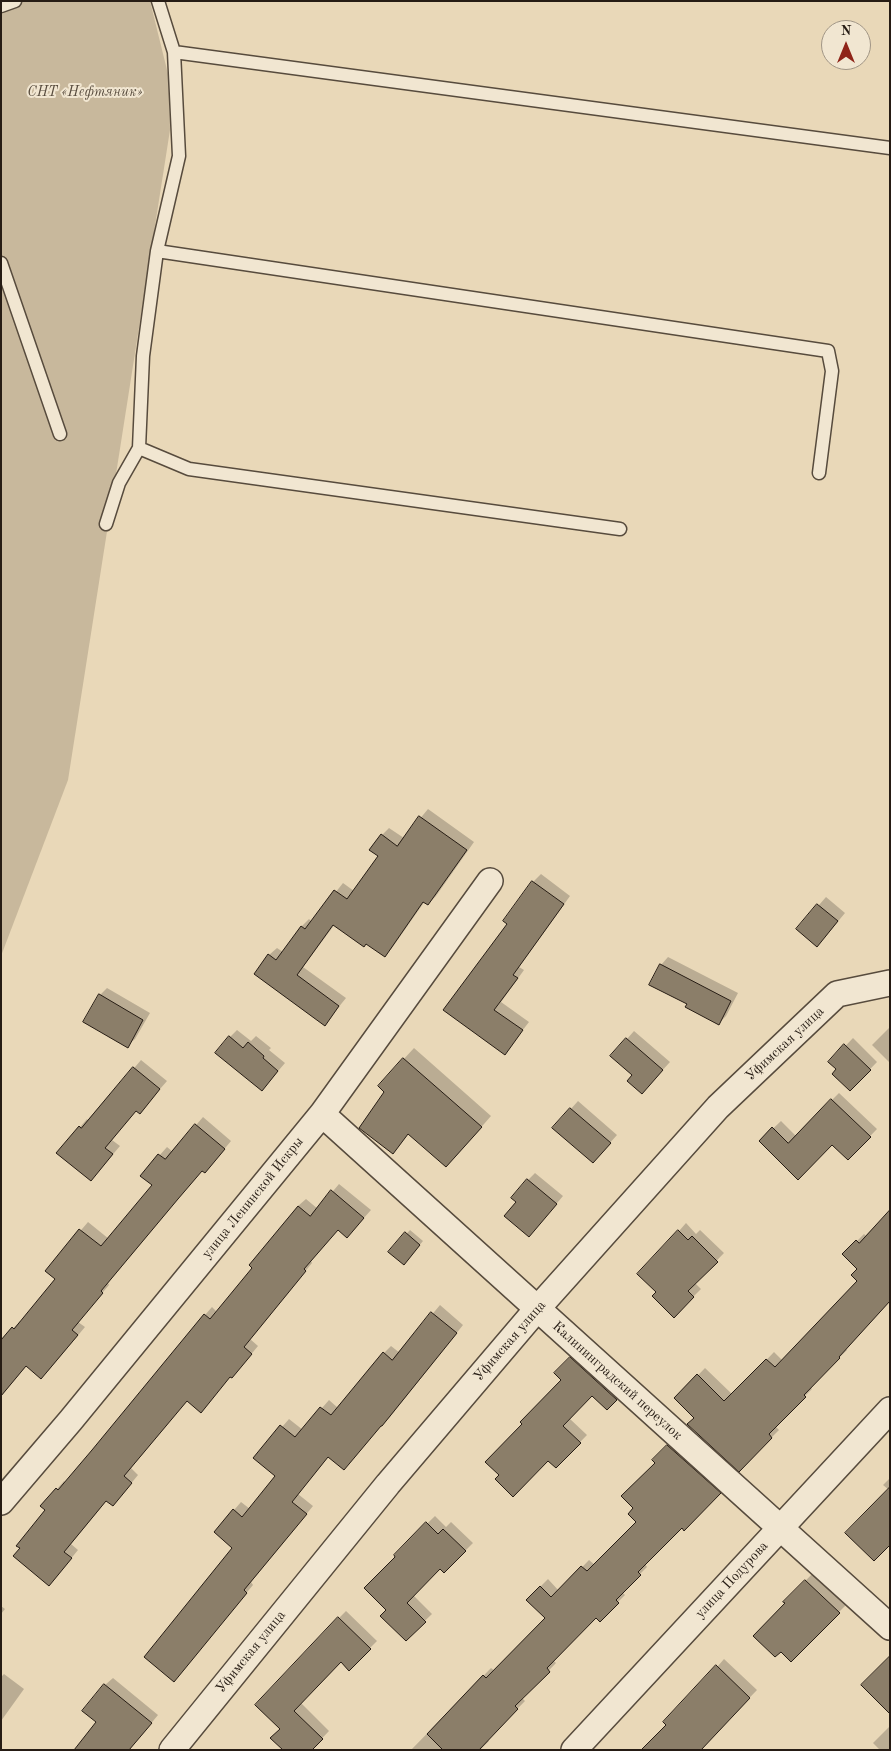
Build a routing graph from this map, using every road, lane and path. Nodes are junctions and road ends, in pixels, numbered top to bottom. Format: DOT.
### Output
graph roads {
  1 [pos="15,1"];
  2 [pos="158,1"];
  3 [pos="1,6"];
  4 [pos="174,52"];
  5 [pos="890,148"];
  6 [pos="157,251"];
  7 [pos="1,264"];
  8 [pos="60,434"];
  9 [pos="139,448"];
  10 [pos="819,473"];
  11 [pos="106,524"];
  12 [pos="620,529"];
  13 [pos="490,882"];
  14 [pos="890,983"];
  15 [pos="322,1114"];
  16 [pos="537,1309"];
  17 [pos="890,1410"];
  18 [pos="1,1502"];
  19 [pos="780,1528"];
  20 [pos="890,1627"];
  21 [pos="172,1750"];
  22 [pos="574,1750"];
  1 -- 3 [label="lane"];
  2 -- 4 [label="lane"];
  4 -- 5 [label="lane"];
  4 -- 6 [label="lane"];
  6 -- 9 [label="lane"];
  6 -- 10 [label="lane"];
  7 -- 8 [label="lane"];
  9 -- 11 [label="lane"];
  9 -- 12 [label="lane"];
  13 -- 15 [label="street, улица Ленинской Искры"];
  14 -- 16 [label="street, Уфимская улица"];
  15 -- 16 [label="street, Калининградский переулок"];
  15 -- 18 [label="street, улица Ленинской Искры"];
  16 -- 19 [label="street, Калининградский переулок"];
  16 -- 21 [label="street, Уфимская улица"];
  17 -- 19 [label="street, улица Подурова"];
  19 -- 20 [label="street, Калининградский переулок"];
  19 -- 22 [label="street, улица Подурова"];
}
